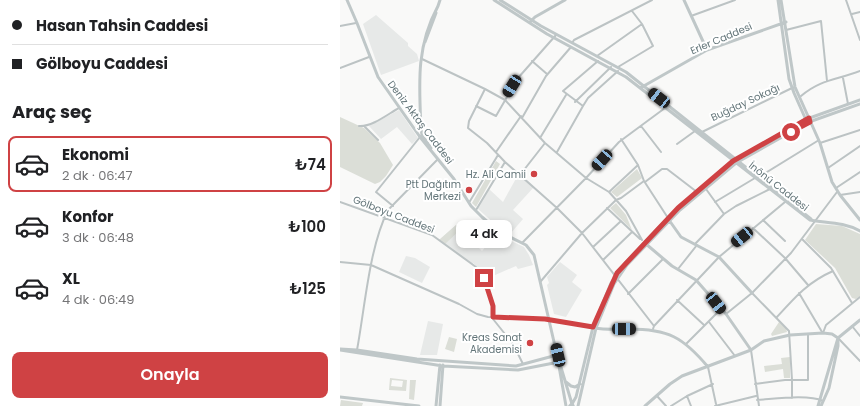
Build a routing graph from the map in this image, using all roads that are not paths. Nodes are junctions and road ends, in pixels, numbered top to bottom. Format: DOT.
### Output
graph roads {
  1 [pos="346,0"];
  2 [pos="440,0"];
  3 [pos="494,0"];
  4 [pos="500,0"];
  5 [pos="510,0"];
  6 [pos="565,0"];
  7 [pos="652,0"];
  8 [pos="684,0"];
  9 [pos="725,0"];
  10 [pos="735,0"];
  11 [pos="780,0"];
  12 [pos="846,0"];
  13 [pos="725,4"];
  14 [pos="505,5"];
  15 [pos="632,11"];
  16 [pos="860,12"];
  17 [pos="519,14"];
  18 [pos="852,14"];
  19 [pos="691,16"];
  20 [pos="532,21"];
  21 [pos="357,23"];
  22 [pos="784,23"];
  23 [pos="642,24"];
  24 [pos="340,26"];
  25 [pos="540,28"];
  26 [pos="786,30"];
  27 [pos="556,37"];
  28 [pos="860,40"];
  29 [pos="572,45"];
  30 [pos="707,50"];
  31 [pos="369,57"];
  32 [pos="599,58"];
  33 [pos="420,59"];
  34 [pos="532,61"];
  35 [pos="611,67"];
  36 [pos="340,68"];
  37 [pos="618,69"];
  38 [pos="860,71"];
  39 [pos="547,74"];
  40 [pos="843,78"];
  41 [pos="828,81"];
  42 [pos="642,87"];
  43 [pos="793,87"];
  44 [pos="485,89"];
  45 [pos="567,94"];
  46 [pos="801,96"];
  47 [pos="505,100"];
  48 [pos="860,100"];
  49 [pos="575,102"];
  50 [pos="848,104"];
  51 [pos="860,104"];
  52 [pos="476,106"];
  53 [pos="583,106"];
  54 [pos="666,106"];
  55 [pos="399,108"];
  56 [pos="420,116"];
  57 [pos="521,117"];
  58 [pos="808,120"];
  59 [pos="411,124"];
  60 [pos="360,126"];
  61 [pos="364,126"];
  62 [pos="641,126"];
  63 [pos="860,130"];
  64 [pos="695,131"];
  65 [pos="702,132"];
  66 [pos="420,137"];
  67 [pos="540,138"];
  68 [pos="621,139"];
  69 [pos="378,140"];
  70 [pos="819,141"];
  71 [pos="545,143"];
  72 [pos="677,144"];
  73 [pos="860,146"];
  74 [pos="432,150"];
  75 [pos="496,152"];
  76 [pos="557,152"];
  77 [pos="661,152"];
  78 [pos="498,155"];
  79 [pos="438,159"];
  80 [pos="736,161"];
  81 [pos="505,162"];
  82 [pos="638,165"];
  83 [pos="828,168"];
  84 [pos="860,172"];
  85 [pos="520,175"];
  86 [pos="759,177"];
  87 [pos="586,178"];
  88 [pos="755,178"];
  89 [pos="644,182"];
  90 [pos="706,189"];
  91 [pos="770,189"];
  92 [pos="609,192"];
  93 [pos="697,192"];
  94 [pos="837,192"];
  95 [pos="860,192"];
  96 [pos="616,200"];
  97 [pos="470,201"];
  98 [pos="340,202"];
  99 [pos="715,202"];
  100 [pos="786,202"];
  101 [pos="393,206"];
  102 [pos="557,208"];
  103 [pos="608,208"];
  104 [pos="476,210"];
  105 [pos="724,214"];
  106 [pos="384,219"];
  107 [pos="669,220"];
  108 [pos="763,220"];
  109 [pos="860,220"];
  110 [pos="621,221"];
  111 [pos="814,221"];
  112 [pos="753,228"];
  113 [pos="860,231"];
  114 [pos="632,232"];
  115 [pos="582,233"];
  116 [pos="802,239"];
  117 [pos="785,241"];
  118 [pos="523,242"];
  119 [pos="644,242"];
  120 [pos="696,244"];
  121 [pos="593,247"];
  122 [pos="719,257"];
  123 [pos="785,258"];
  124 [pos="663,259"];
  125 [pos="603,260"];
  126 [pos="340,262"];
  127 [pos="372,265"];
  128 [pos="677,270"];
  129 [pos="833,271"];
  130 [pos="616,278"];
  131 [pos="696,280"];
  132 [pos="540,282"];
  133 [pos="808,285"];
  134 [pos="752,292"];
  135 [pos="799,293"];
  136 [pos="628,294"];
  137 [pos="860,297"];
  138 [pos="677,300"];
  139 [pos="852,303"];
  140 [pos="721,309"];
  141 [pos="726,314"];
  142 [pos="493,317"];
  143 [pos="777,317"];
  144 [pos="549,320"];
  145 [pos="860,320"];
  146 [pos="709,322"];
  147 [pos="704,325"];
  148 [pos="852,326"];
  149 [pos="595,328"];
  150 [pos="653,328"];
  151 [pos="823,333"];
  152 [pos="808,334"];
  153 [pos="790,335"];
  154 [pos="860,336"];
  155 [pos="838,338"];
  156 [pos="686,344"];
  157 [pos="340,350"];
  158 [pos="751,350"];
  159 [pos="357,352"];
  160 [pos="558,355"];
  161 [pos="735,356"];
  162 [pos="860,361"];
  163 [pos="442,362"];
  164 [pos="559,362"];
  165 [pos="442,365"];
  166 [pos="524,365"];
  167 [pos="708,367"];
  168 [pos="525,369"];
  169 [pos="792,380"];
  170 [pos="566,381"];
  171 [pos="580,384"];
  172 [pos="713,384"];
  173 [pos="754,384"];
  174 [pos="657,396"];
  175 [pos="687,396"];
  176 [pos="756,396"];
  177 [pos="340,397"];
  178 [pos="792,398"];
  179 [pos="757,400"];
  180 [pos="822,401"];
  181 [pos="388,405"];
  182 [pos="572,405"];
  183 [pos="716,405"];
  184 [pos="419,406"];
  185 [pos="436,406"];
  186 [pos="440,406"];
  187 [pos="566,406"];
  188 [pos="578,406"];
  189 [pos="645,406"];
  190 [pos="666,406"];
  191 [pos="671,406"];
  192 [pos="691,406"];
  193 [pos="759,406"];
  194 [pos="818,406"];
  195 [pos="821,406"];
  1 -- 21 [label="street, Deniz Aktaş Caddesi"];
  2 -- 33 [label="street"];
  3 -- 14 [label="street"];
  4 -- 14 [label="street"];
  5 -- 14 [label="street"];
  6 -- 20 [label="street"];
  7 -- 15 [label="street"];
  8 -- 19 [label="street"];
  9 -- 13 [label="street"];
  10 -- 13 [label="street"];
  11 -- 22 [label="street"];
  12 -- 18 [label="street"];
  13 -- 19 [label="street"];
  14 -- 17 [label="street"];
  15 -- 23 [label="street"];
  15 -- 29 [label="street"];
  16 -- 18 [label="street"];
  17 -- 20 [label="street"];
  17 -- 25 [label="street"];
  18 -- 28 [label="street"];
  19 -- 30 [label="street"];
  20 -- 25 [label="street"];
  21 -- 24 [label="street"];
  21 -- 31 [label="street, Deniz Aktaş Caddesi"];
  22 -- 26 [label="street"];
  22 -- 30 [label="street, Erler Caddesi"];
  22 -- 43 [label="street"];
  23 -- 32 [label="street"];
  23 -- 37 [label="street"];
  25 -- 27 [label="street"];
  26 -- 41 [label="street"];
  26 -- 43 [label="street"];
  27 -- 29 [label="street"];
  27 -- 34 [label="street"];
  29 -- 32 [label="street"];
  29 -- 39 [label="street"];
  30 -- 42 [label="street, Erler Caddesi"];
  31 -- 36 [label="street"];
  31 -- 55 [label="street, Deniz Aktaş Caddesi"];
  32 -- 35 [label="street"];
  32 -- 37 [label="street"];
  32 -- 45 [label="street"];
  33 -- 44 [label="street"];
  33 -- 56 [label="street"];
  34 -- 39 [label="street"];
  34 -- 47 [label="street"];
  35 -- 37 [label="street"];
  35 -- 49 [label="street"];
  37 -- 42 [label="street"];
  37 -- 53 [label="street"];
  38 -- 40 [label="street"];
  39 -- 57 [label="street"];
  40 -- 41 [label="street"];
  40 -- 50 [label="street"];
  41 -- 46 [label="street"];
  42 -- 54 [label="street"];
  43 -- 58 [label="street"];
  43 -- 65 [label="street, Buğday Sokağı"];
  44 -- 47 [label="street"];
  44 -- 52 [label="street"];
  45 -- 49 [label="street"];
  45 -- 67 [label="street"];
  47 -- 52 [label="street"];
  47 -- 57 [label="street"];
  48 -- 50 [label="street"];
  49 -- 53 [label="street"];
  50 -- 58 [label="street"];
  51 -- 58 [label="street"];
  52 -- 75 [label="street"];
  53 -- 76 [label="street"];
  54 -- 62 [label="street"];
  54 -- 64 [label="street, İnönü Caddesi"];
  54 -- 65 [label="street"];
  55 -- 59 [label="street, Deniz Aktaş Caddesi"];
  55 -- 61 [label="street"];
  56 -- 59 [label="street"];
  56 -- 74 [label="street"];
  57 -- 67 [label="street"];
  57 -- 75 [label="street"];
  58 -- 70 [label="street"];
  58 -- 80 [label="street"];
  59 -- 66 [label="street, Deniz Aktaş Caddesi"];
  60 -- 61 [label="street"];
  61 -- 69 [label="street"];
  62 -- 68 [label="street"];
  62 -- 77 [label="street"];
  63 -- 70 [label="street"];
  64 -- 72 [label="street"];
  64 -- 80 [label="street, İnönü Caddesi"];
  65 -- 80 [label="street"];
  66 -- 74 [label="street, Deniz Aktaş Caddesi"];
  66 -- 101 [label="street"];
  67 -- 71 [label="street"];
  68 -- 82 [label="street"];
  68 -- 87 [label="street"];
  70 -- 83 [label="street"];
  70 -- 86 [label="street"];
  71 -- 76 [label="street"];
  71 -- 85 [label="street"];
  73 -- 83 [label="street"];
  74 -- 79 [label="street, Deniz Aktaş Caddesi"];
  75 -- 78 [label="street"];
  76 -- 87 [label="street"];
  78 -- 81 [label="street"];
  78 -- 97 [label="street"];
  79 -- 97 [label="street, Deniz Aktaş Caddesi"];
  79 -- 101 [label="street"];
  80 -- 86 [label="street, İnönü Caddesi"];
  80 -- 88 [label="street, İnönü Caddesi"];
  80 -- 90 [label="street"];
  80 -- 93 [label="street"];
  81 -- 85 [label="street"];
  81 -- 104 [label="street"];
  82 -- 89 [label="street"];
  82 -- 92 [label="street"];
  83 -- 94 [label="street"];
  84 -- 94 [label="street"];
  85 -- 102 [label="street"];
  86 -- 111 [label="street, İnönü Caddesi"];
  87 -- 92 [label="street"];
  87 -- 102 [label="street"];
  88 -- 91 [label="street, İnönü Caddesi"];
  88 -- 99 [label="street"];
  89 -- 93 [label="street"];
  89 -- 96 [label="street"];
  89 -- 107 [label="street"];
  90 -- 99 [label="street"];
  90 -- 107 [label="street"];
  91 -- 100 [label="street, İnönü Caddesi"];
  91 -- 105 [label="street"];
  92 -- 96 [label="street"];
  93 -- 107 [label="street"];
  94 -- 95 [label="street"];
  94 -- 109 [label="street"];
  94 -- 111 [label="street"];
  96 -- 103 [label="street"];
  96 -- 119 [label="street"];
  97 -- 104 [label="street, Deniz Aktaş Caddesi"];
  98 -- 106 [label="street, Gölboyu Caddesi"];
  99 -- 105 [label="street"];
  100 -- 108 [label="street"];
  100 -- 111 [label="street, İnönü Caddesi"];
  101 -- 106 [label="street"];
  102 -- 115 [label="street"];
  102 -- 118 [label="street"];
  103 -- 110 [label="street"];
  103 -- 115 [label="street"];
  104 -- 118 [label="street, Deniz Aktaş Caddesi"];
  105 -- 120 [label="street"];
  106 -- 127 [label="street"];
  106 -- 142 [label="street, Gölboyu Caddesi"];
  107 -- 119 [label="street"];
  107 -- 120 [label="street"];
  108 -- 112 [label="street"];
  108 -- 117 [label="street"];
  110 -- 114 [label="street"];
  110 -- 121 [label="street"];
  111 -- 113 [label="street"];
  111 -- 116 [label="street"];
  112 -- 122 [label="street"];
  112 -- 123 [label="street"];
  114 -- 119 [label="street"];
  114 -- 125 [label="street"];
  115 -- 121 [label="street"];
  115 -- 132 [label="street"];
  116 -- 123 [label="street"];
  116 -- 129 [label="street"];
  118 -- 132 [label="street"];
  119 -- 124 [label="street"];
  119 -- 130 [label="street"];
  120 -- 122 [label="street"];
  120 -- 128 [label="street"];
  121 -- 125 [label="street"];
  122 -- 131 [label="street"];
  122 -- 134 [label="street"];
  123 -- 133 [label="street"];
  123 -- 134 [label="street"];
  124 -- 128 [label="street"];
  124 -- 136 [label="street"];
  125 -- 130 [label="street"];
  126 -- 127 [label="street"];
  127 -- 142 [label="street"];
  127 -- 159 [label="street"];
  128 -- 131 [label="street"];
  129 -- 133 [label="street"];
  129 -- 139 [label="street"];
  130 -- 136 [label="street"];
  130 -- 149 [label="street"];
  131 -- 138 [label="street"];
  131 -- 140 [label="street"];
  132 -- 144 [label="street"];
  133 -- 135 [label="street"];
  134 -- 141 [label="street"];
  134 -- 143 [label="street"];
  135 -- 143 [label="street"];
  135 -- 151 [label="street"];
  136 -- 150 [label="street"];
  137 -- 139 [label="street"];
  138 -- 147 [label="street"];
  138 -- 150 [label="street"];
  139 -- 151 [label="street"];
  140 -- 141 [label="street"];
  140 -- 146 [label="street"];
  141 -- 158 [label="street"];
  142 -- 144 [label="street"];
  142 -- 166 [label="street"];
  143 -- 153 [label="street"];
  144 -- 149 [label="street"];
  144 -- 160 [label="street"];
  145 -- 148 [label="street"];
  146 -- 147 [label="street"];
  146 -- 161 [label="street"];
  147 -- 156 [label="street"];
  148 -- 154 [label="street"];
  148 -- 155 [label="street"];
  149 -- 150 [label="street"];
  149 -- 171 [label="street"];
  149 -- 188 [label="street"];
  150 -- 156 [label="street"];
  151 -- 152 [label="street"];
  151 -- 155 [label="street"];
  152 -- 153 [label="street"];
  152 -- 169 [label="street"];
  153 -- 158 [label="street"];
  153 -- 169 [label="street"];
  155 -- 162 [label="street"];
  155 -- 180 [label="street"];
  156 -- 167 [label="street"];
  157 -- 159 [label="street"];
  158 -- 161 [label="street"];
  158 -- 173 [label="street"];
  159 -- 163 [label="street"];
  159 -- 165 [label="street"];
  160 -- 164 [label="street"];
  160 -- 166 [label="street"];
  161 -- 167 [label="street"];
  163 -- 165 [label="street"];
  163 -- 166 [label="street"];
  164 -- 168 [label="street"];
  164 -- 170 [label="street"];
  164 -- 187 [label="street"];
  165 -- 168 [label="street"];
  165 -- 185 [label="street"];
  165 -- 186 [label="street"];
  166 -- 168 [label="street"];
  167 -- 172 [label="street"];
  167 -- 174 [label="street"];
  169 -- 173 [label="street"];
  169 -- 178 [label="street"];
  170 -- 171 [label="street"];
  170 -- 182 [label="street"];
  171 -- 182 [label="street"];
  172 -- 175 [label="street"];
  172 -- 183 [label="street"];
  173 -- 176 [label="street"];
  174 -- 189 [label="street"];
  174 -- 190 [label="street"];
  175 -- 191 [label="street"];
  175 -- 192 [label="street"];
  176 -- 179 [label="street"];
  176 -- 183 [label="street"];
  177 -- 181 [label="street"];
  178 -- 179 [label="street"];
  178 -- 180 [label="street"];
  179 -- 193 [label="street"];
  180 -- 194 [label="street"];
  180 -- 195 [label="street"];
  181 -- 184 [label="street"];
}
